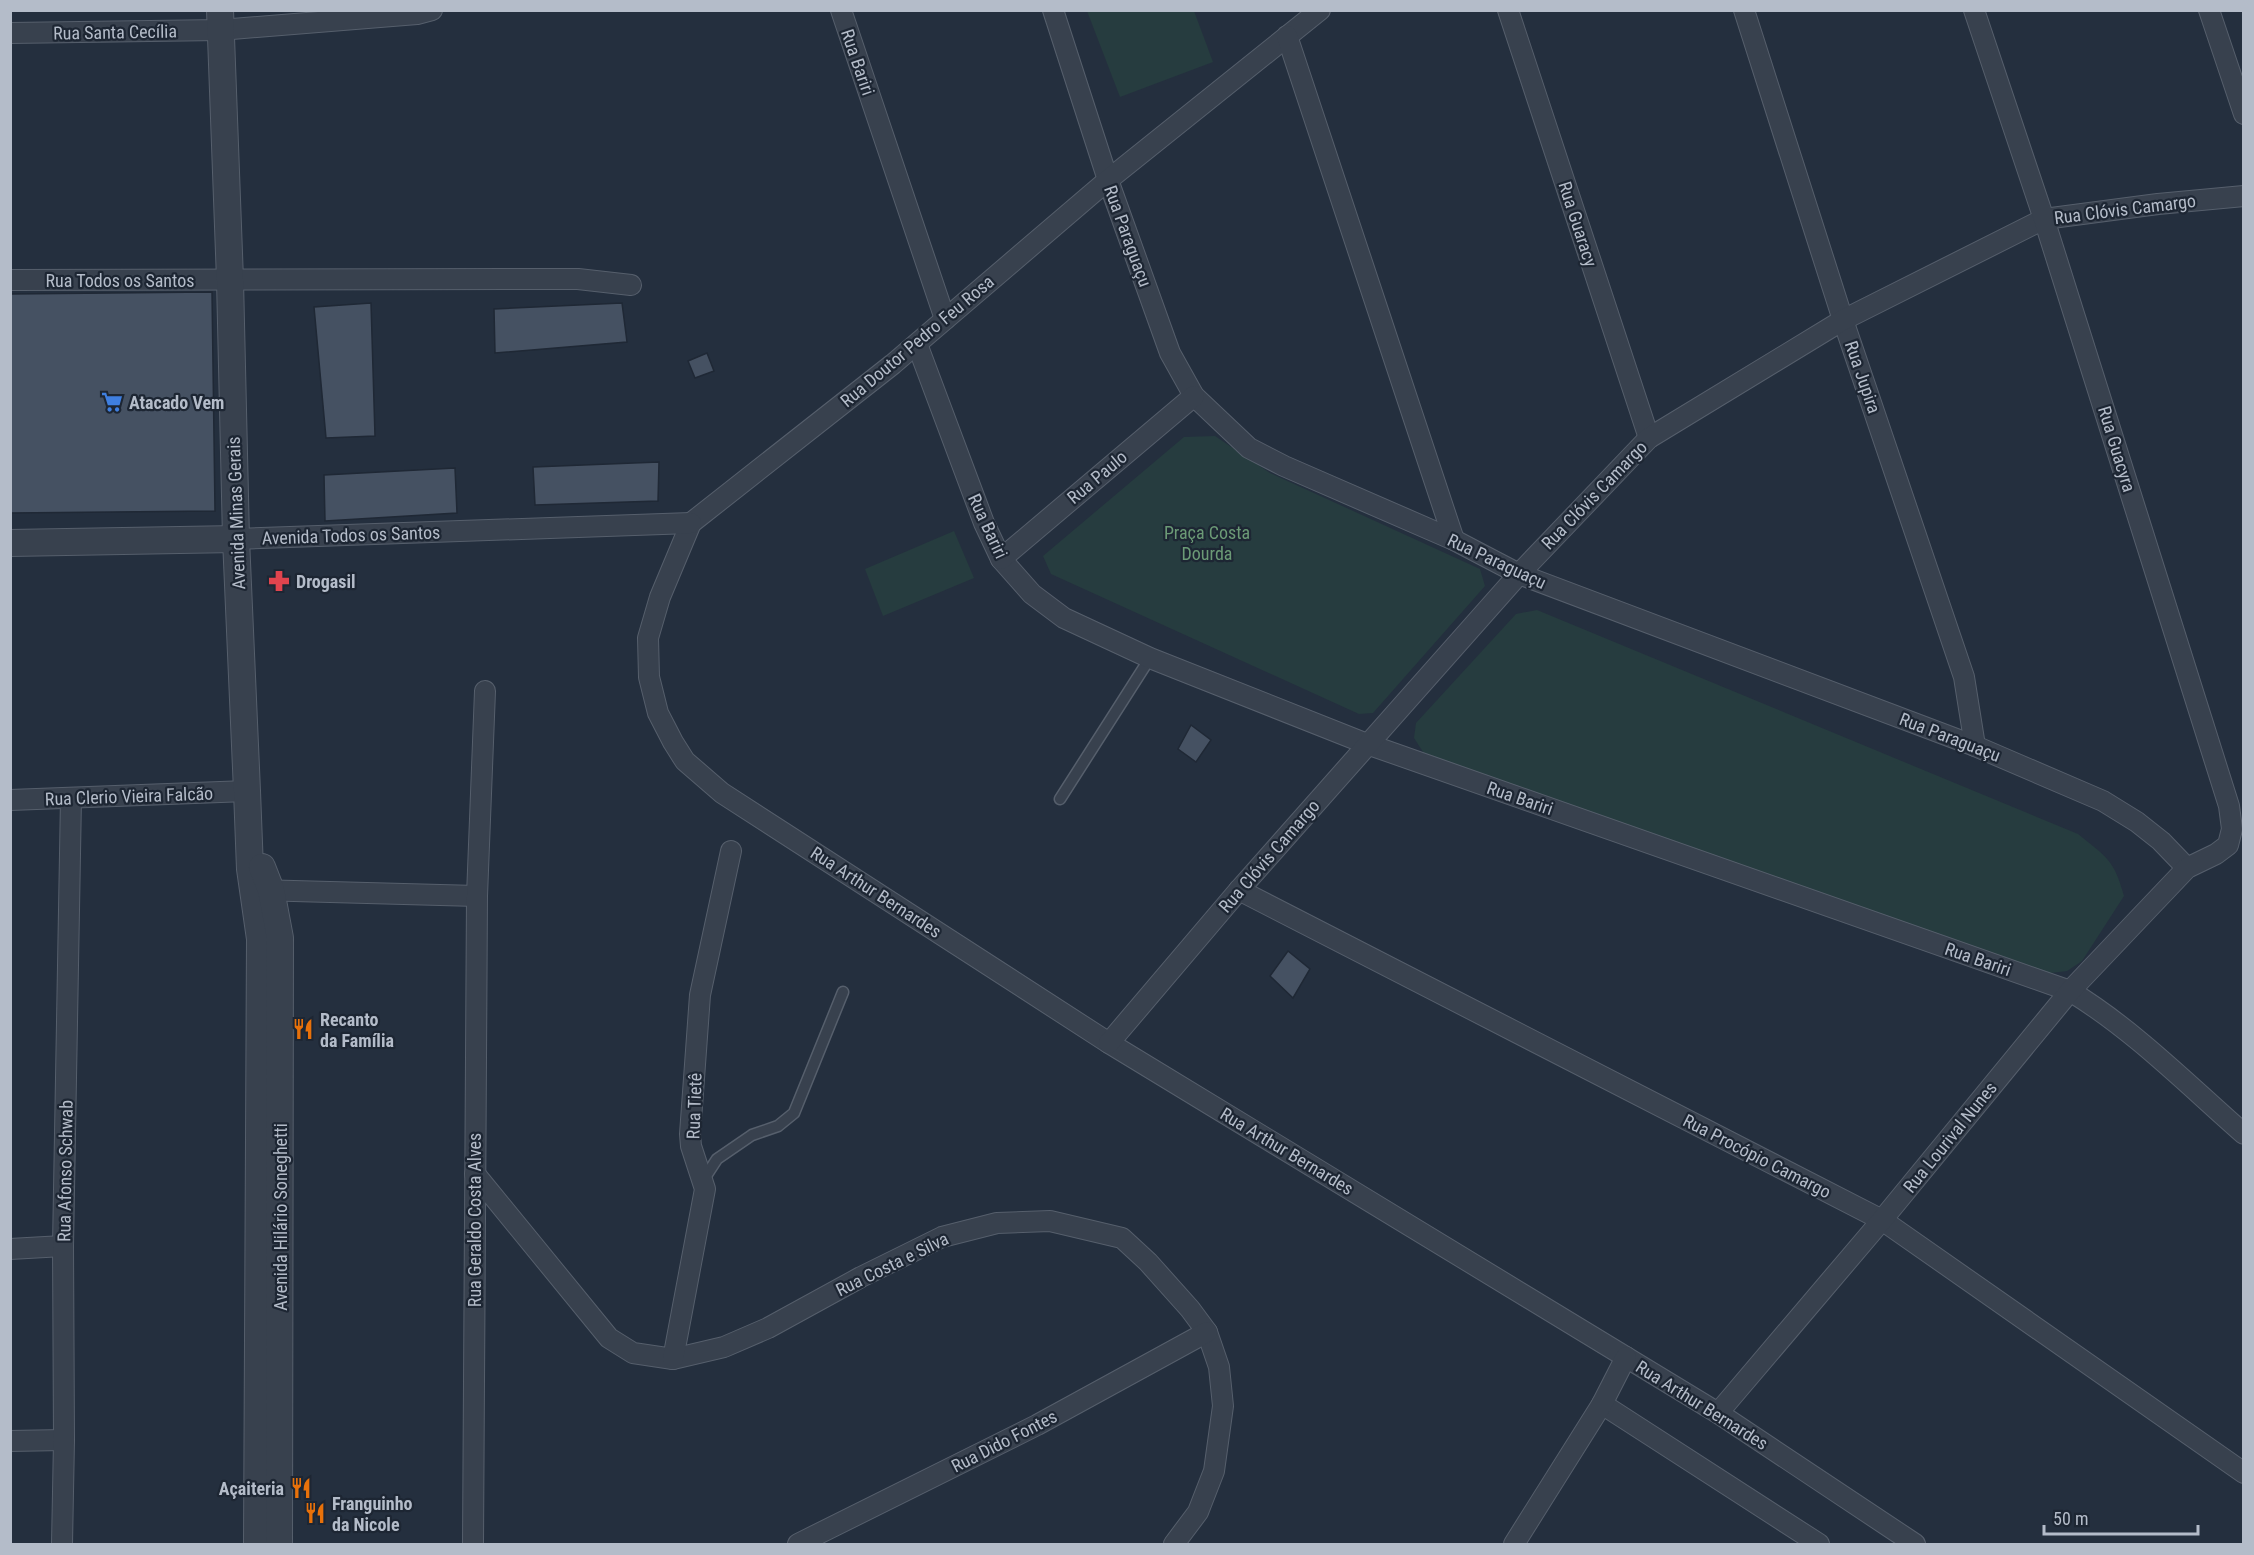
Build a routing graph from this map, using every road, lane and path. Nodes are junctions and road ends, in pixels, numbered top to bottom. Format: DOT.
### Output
graph roads {
  1 [pos="432,10"];
  2 [pos="841,10"];
  3 [pos="1053,10"];
  4 [pos="1320,10"];
  5 [pos="1508,10"];
  6 [pos="1744,10"];
  7 [pos="1974,10"];
  8 [pos="2209,10"];
  9 [pos="220,20"];
  10 [pos="10,33"];
  11 [pos="1287,36"];
  12 [pos="2244,114"];
  13 [pos="1108,180"];
  14 [pos="2244,196"];
  15 [pos="2044,219"];
  16 [pos="10,280"];
  17 [pos="230,280"];
  18 [pos="631,285"];
  19 [pos="945,319"];
  20 [pos="1843,320"];
  21 [pos="917,344"];
  22 [pos="1194,396"];
  23 [pos="1649,438"];
  24 [pos="691,523"];
  25 [pos="236,539"];
  26 [pos="1454,540"];
  27 [pos="10,543"];
  28 [pos="1001,559"];
  29 [pos="1519,574"];
  30 [pos="1150,658"];
  31 [pos="484,691"];
  32 [pos="673,742"];
  33 [pos="1367,744"];
  34 [pos="1975,746"];
  35 [pos="247,791"];
  36 [pos="71,798"];
  37 [pos="1060,799"];
  38 [pos="10,800"];
  39 [pos="2236,848"];
  40 [pos="730,851"];
  41 [pos="2187,868"];
  42 [pos="262,890"];
  43 [pos="1239,890"];
  44 [pos="477,896"];
  45 [pos="843,992"];
  46 [pos="2070,992"];
  47 [pos="1109,1042"];
  48 [pos="2244,1134"];
  49 [pos="475,1174"];
  50 [pos="704,1179"];
  51 [pos="1882,1220"];
  52 [pos="63,1246"];
  53 [pos="10,1249"];
  54 [pos="1207,1332"];
  55 [pos="1626,1357"];
  56 [pos="674,1359"];
  57 [pos="1602,1404"];
  58 [pos="1718,1413"];
  59 [pos="64,1440"];
  60 [pos="10,1441"];
  61 [pos="2244,1473"];
  62 [pos="268,1508"];
  63 [pos="62,1545"];
  64 [pos="257,1545"];
  65 [pos="279,1545"];
  66 [pos="473,1545"];
  67 [pos="798,1545"];
  68 [pos="1174,1545"];
  69 [pos="1514,1545"];
  70 [pos="1819,1545"];
  71 [pos="1915,1545"];
  1 -- 9 [label="street, Rua Santa Cecília"];
  2 -- 19 [label="street, Rua Bariri"];
  3 -- 13 [label="street, Rua Paraguaçu"];
  4 -- 11 [label="street, Rua Doutor Pedro Feu Rosa"];
  5 -- 23 [label="street, Rua Guaracy"];
  6 -- 20 [label="street, Rua Jupira"];
  7 -- 15 [label="street, Rua Guacyra"];
  8 -- 12 [label="street"];
  9 -- 10 [label="street, Rua Santa Cecília"];
  9 -- 17 [label="street, Avenida Minas Gerais"];
  11 -- 13 [label="street, Rua Doutor Pedro Feu Rosa"];
  11 -- 26 [label="street"];
  13 -- 19 [label="street, Rua Doutor Pedro Feu Rosa"];
  13 -- 22 [label="street, Rua Paraguaçu"];
  14 -- 15 [label="street, Rua Clóvis Camargo"];
  15 -- 20 [label="street, Rua Clóvis Camargo"];
  15 -- 39 [label="street, Rua Guacyra"];
  16 -- 17 [label="street, Rua Todos os Santos"];
  17 -- 18 [label="street, Rua Todos os Santos"];
  17 -- 25 [label="street, Avenida Minas Gerais"];
  19 -- 21 [label="street, Rua Doutor Pedro Feu Rosa"];
  20 -- 23 [label="street, Rua Clóvis Camargo"];
  20 -- 34 [label="street, Rua Jupira"];
  21 -- 24 [label="street, Rua Doutor Pedro Feu Rosa"];
  21 -- 28 [label="street, Rua Bariri"];
  22 -- 26 [label="street, Rua Paraguaçu"];
  22 -- 28 [label="street, Rua Paulo"];
  23 -- 29 [label="street, Rua Clóvis Camargo"];
  24 -- 25 [label="street, Avenida Todos os Santos"];
  24 -- 32 [label="street, Rua Doutor Pedro Feu Rosa"];
  25 -- 27 [label="street, Avenida Todos os Santos"];
  25 -- 35 [label="street, Avenida Minas Gerais"];
  26 -- 29 [label="street, Rua Paraguaçu"];
  28 -- 30 [label="street, Rua Bariri"];
  29 -- 33 [label="street, Rua Clóvis Camargo"];
  29 -- 34 [label="street, Rua Paraguaçu"];
  30 -- 33 [label="street, Rua Bariri"];
  30 -- 37 [label="lane"];
  31 -- 44 [label="street, Rua Geraldo Costa Alves"];
  32 -- 47 [label="street, Rua Arthur Bernardes"];
  33 -- 43 [label="street, Rua Clóvis Camargo"];
  33 -- 46 [label="street, Rua Bariri"];
  34 -- 41 [label="street, Rua Paraguaçu"];
  35 -- 36 [label="street, Rua Clerio Vieira Falcão"];
  35 -- 42 [label="street, Avenida Minas Gerais"];
  36 -- 38 [label="street, Rua Clerio Vieira Falcão"];
  36 -- 52 [label="street, Rua Afonso Schwab"];
  39 -- 41 [label="street, Rua Guacyra"];
  40 -- 50 [label="street, Rua Tietê"];
  41 -- 46 [label="street, Rua Lourival Nunes"];
  42 -- 44 [label="street"];
  42 -- 62 [label="street, Avenida Hilário Soneghetti"];
  43 -- 47 [label="street, Rua Clóvis Camargo"];
  43 -- 51 [label="street, Rua Procópio Camargo"];
  44 -- 49 [label="street, Rua Geraldo Costa Alves"];
  45 -- 50 [label="lane"];
  46 -- 48 [label="street, Rua Bariri"];
  46 -- 51 [label="street, Rua Lourival Nunes"];
  47 -- 55 [label="street, Rua Arthur Bernardes"];
  49 -- 56 [label="street, Rua Costa e Silva"];
  49 -- 66 [label="street, Rua Geraldo Costa Alves"];
  50 -- 56 [label="street, Rua Tietê"];
  51 -- 58 [label="street, Rua Lourival Nunes"];
  51 -- 61 [label="street, Rua Procópio Camargo"];
  52 -- 53 [label="street"];
  52 -- 59 [label="street, Rua Afonso Schwab"];
  54 -- 56 [label="street, Rua Costa e Silva"];
  54 -- 67 [label="street, Rua Dido Fontes"];
  54 -- 68 [label="street, Rua Costa e Silva"];
  55 -- 57 [label="street"];
  55 -- 58 [label="street, Rua Arthur Bernardes"];
  57 -- 69 [label="street"];
  57 -- 70 [label="street"];
  58 -- 71 [label="street, Rua Arthur Bernardes"];
  59 -- 60 [label="street"];
  59 -- 63 [label="street, Rua Afonso Schwab"];
  62 -- 64 [label="street, Avenida Hilário Soneghetti"];
  62 -- 65 [label="street, Avenida Hilário Soneghetti"];
}
